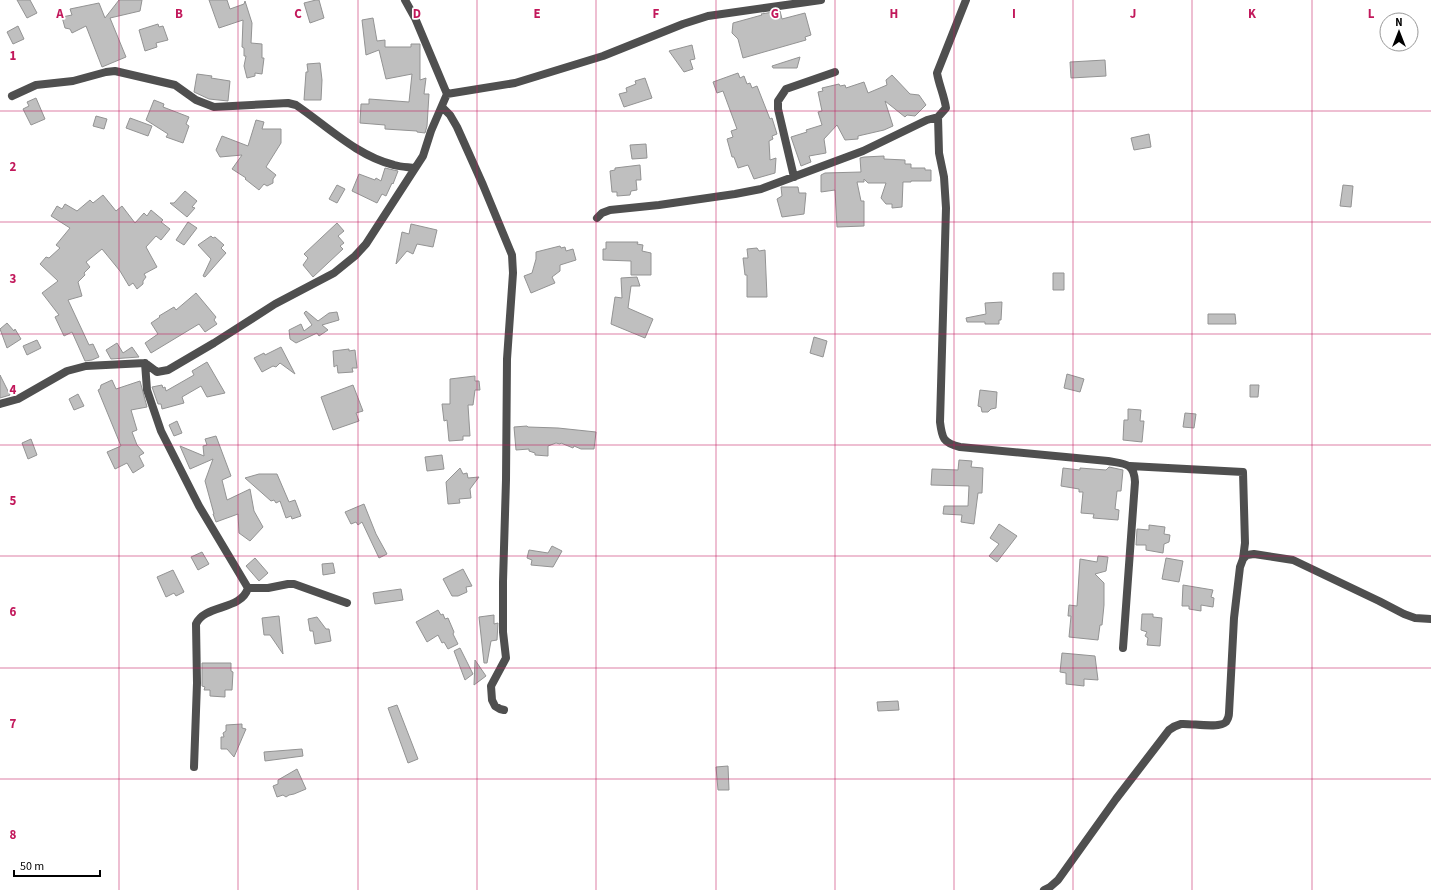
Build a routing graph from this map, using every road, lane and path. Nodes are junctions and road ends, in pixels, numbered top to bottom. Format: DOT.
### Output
graph roads {
  1 [pos="405,0"];
  2 [pos="821,0"];
  3 [pos="966,0"];
  4 [pos="835,72"];
  5 [pos="447,94"];
  6 [pos="12,96"];
  7 [pos="442,107"];
  8 [pos="938,117"];
  9 [pos="415,168"];
  10 [pos="794,177"];
  11 [pos="597,218"];
  12 [pos="145,364"];
  13 [pos="0,404"];
  14 [pos="1130,466"];
  15 [pos="1243,559"];
  16 [pos="248,588"];
  17 [pos="347,603"];
  18 [pos="1431,619"];
  19 [pos="1123,648"];
  20 [pos="504,710"];
  21 [pos="194,767"];
  22 [pos="1044,890"];
  1 -- 5 [label="street"];
  2 -- 5 [label="street"];
  3 -- 8 [label="street"];
  4 -- 10 [label="street"];
  5 -- 7 [label="street"];
  6 -- 9 [label="street"];
  7 -- 9 [label="street"];
  7 -- 20 [label="street"];
  8 -- 10 [label="street"];
  8 -- 14 [label="street"];
  9 -- 12 [label="street"];
  10 -- 11 [label="street"];
  12 -- 13 [label="street"];
  12 -- 16 [label="street"];
  14 -- 15 [label="street"];
  14 -- 19 [label="street"];
  15 -- 18 [label="street"];
  15 -- 22 [label="street"];
  16 -- 17 [label="street"];
  16 -- 21 [label="street"];
}
